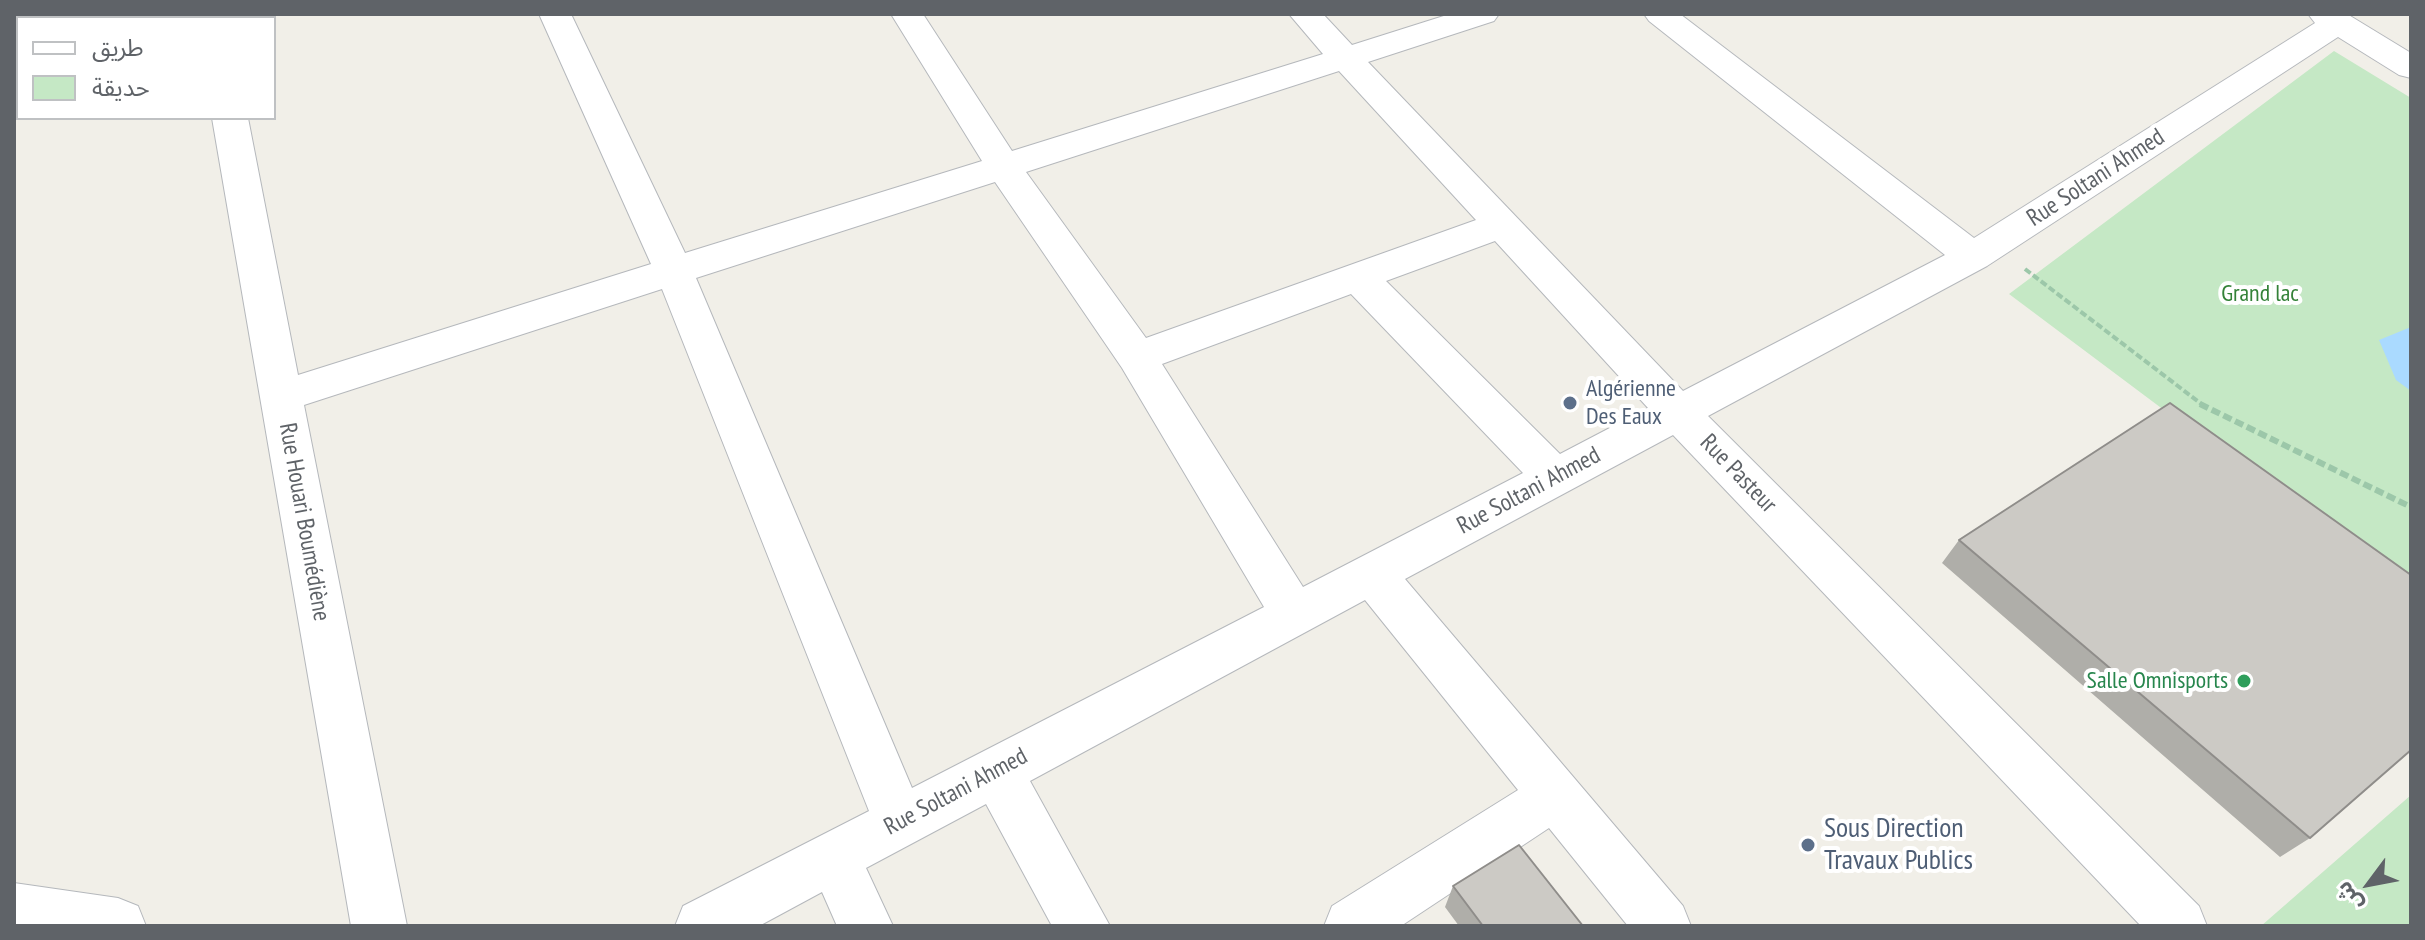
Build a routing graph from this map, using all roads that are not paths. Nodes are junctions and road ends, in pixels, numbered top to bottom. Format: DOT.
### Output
graph roads {
  1 [pos="555,14"];
  2 [pos="907,14"];
  3 [pos="1305,14"];
  4 [pos="1483,14"];
  5 [pos="1660,14"];
  6 [pos="2330,18"];
  7 [pos="1346,57"];
  8 [pos="2411,68"];
  9 [pos="230,120"];
  10 [pos="1003,166"];
  11 [pos="1502,224"];
  12 [pos="1983,250"];
  13 [pos="674,271"];
  14 [pos="1357,276"];
  15 [pos="1137,357"];
  16 [pos="281,396"];
  17 [pos="1678,413"];
  18 [pos="1555,477"];
  19 [pos="1372,574"];
  20 [pos="1294,614"];
  21 [pos="996,771"];
  22 [pos="1555,795"];
  23 [pos="900,822"];
  24 [pos="833,857"];
  25 [pos="14,910"];
  26 [pos="118,926"];
  27 [pos="379,926"];
  28 [pos="703,926"];
  29 [pos="865,926"];
  30 [pos="1082,926"];
  31 [pos="1352,926"];
  32 [pos="1663,926"];
  33 [pos="2179,926"];
  1 -- 13 [label="street"];
  2 -- 10 [label="street"];
  3 -- 7 [label="street, Rue Pasteur"];
  4 -- 7 [label="street"];
  5 -- 12 [label="street"];
  6 -- 8 [label="street"];
  6 -- 12 [label="street, Rue Soltani Ahmed"];
  7 -- 10 [label="street"];
  7 -- 11 [label="street, Rue Pasteur"];
  9 -- 16 [label="street, Rue Houari Boumédiène"];
  10 -- 13 [label="street"];
  10 -- 15 [label="street"];
  11 -- 14 [label="street"];
  11 -- 17 [label="street, Rue Pasteur"];
  12 -- 17 [label="street, Rue Soltani Ahmed"];
  13 -- 16 [label="street"];
  13 -- 23 [label="street"];
  14 -- 15 [label="street"];
  14 -- 18 [label="street"];
  15 -- 20 [label="street"];
  16 -- 27 [label="street, Rue Houari Boumédiène"];
  17 -- 18 [label="street, Rue Soltani Ahmed"];
  17 -- 33 [label="street, Rue Pasteur"];
  18 -- 19 [label="street, Rue Soltani Ahmed"];
  19 -- 20 [label="street, Rue Soltani Ahmed"];
  19 -- 22 [label="street"];
  20 -- 21 [label="street, Rue Soltani Ahmed"];
  21 -- 23 [label="street, Rue Soltani Ahmed"];
  21 -- 30 [label="street"];
  22 -- 31 [label="street"];
  22 -- 32 [label="street"];
  23 -- 24 [label="street, Rue Soltani Ahmed"];
  24 -- 28 [label="street, Rue Soltani Ahmed"];
  24 -- 29 [label="street"];
  25 -- 26 [label="street"];
}
